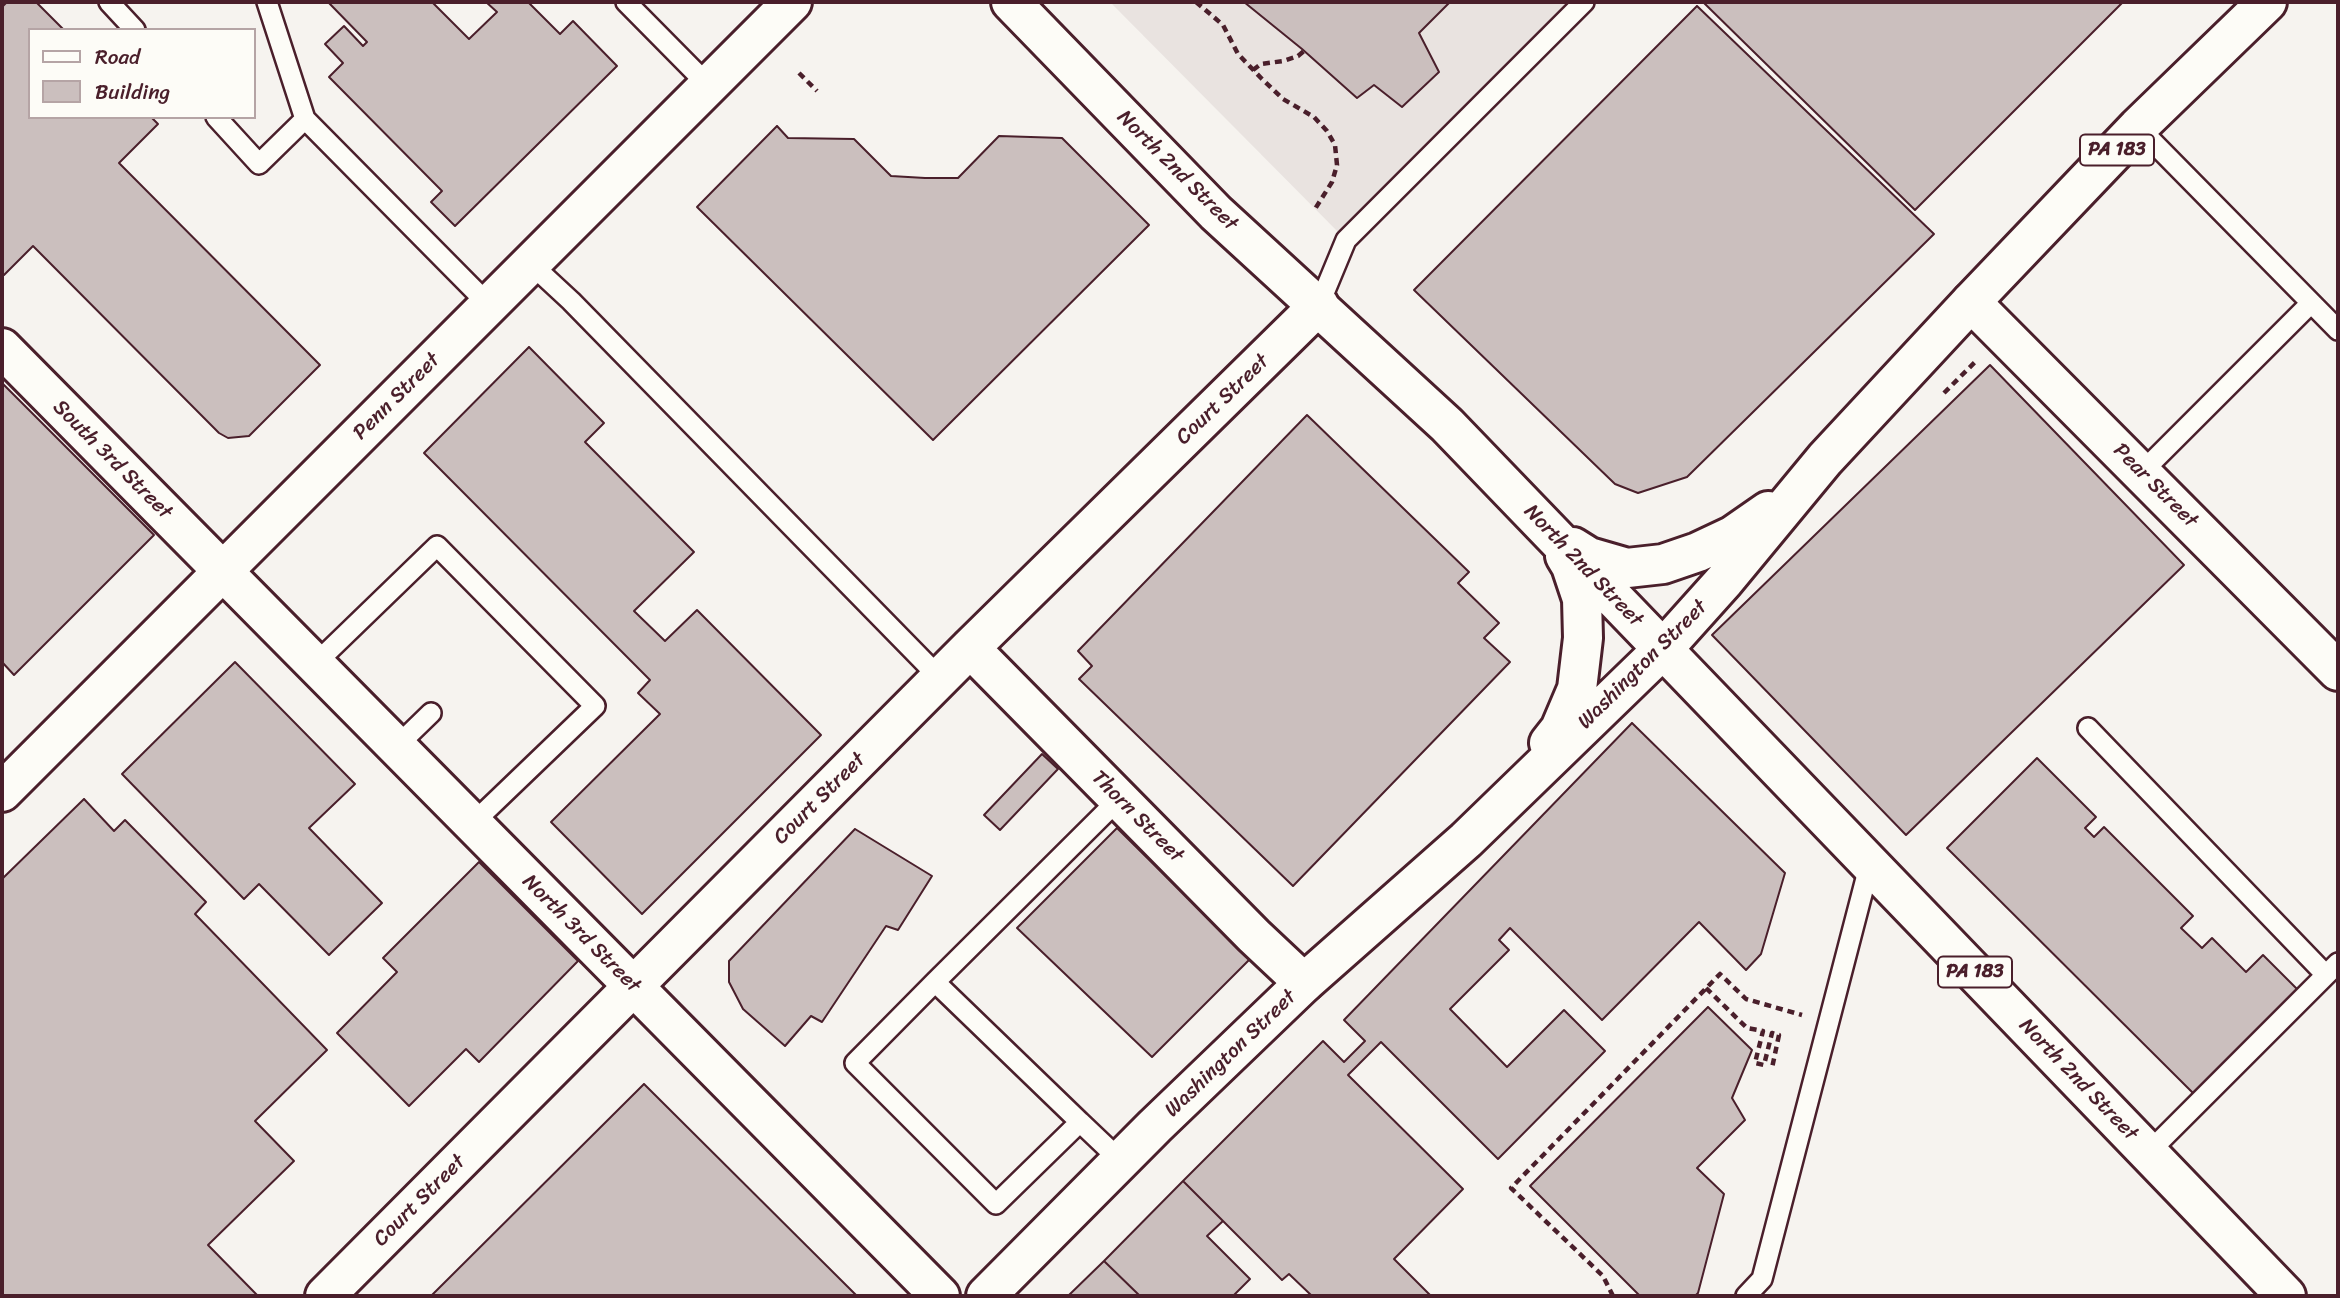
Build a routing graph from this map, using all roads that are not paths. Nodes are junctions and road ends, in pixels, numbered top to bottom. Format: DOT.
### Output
graph roads {
  1 [pos="109,2"];
  2 [pos="267,2"];
  3 [pos="626,2"];
  4 [pos="792,2"];
  5 [pos="1011,2"];
  6 [pos="1034,2"];
  7 [pos="1584,2"];
  8 [pos="2267,2"];
  9 [pos="133,28"];
  10 [pos="1046,38"];
  11 [pos="708,85"];
  12 [pos="218,119"];
  13 [pos="304,119"];
  14 [pos="2138,127"];
  15 [pos="530,263"];
  16 [pos="1971,302"];
  17 [pos="2311,303"];
  18 [pos="489,304"];
  19 [pos="1319,305"];
  20 [pos="2338,330"];
  21 [pos="2,348"];
  22 [pos="1825,459"];
  23 [pos="2142,472"];
  24 [pos="1550,533"];
  25 [pos="223,572"];
  26 [pos="970,648"];
  27 [pos="1664,648"];
  28 [pos="314,665"];
  29 [pos="2338,671"];
  30 [pos="940,678"];
  31 [pos="431,713"];
  32 [pos="2088,728"];
  33 [pos="396,747"];
  34 [pos="2,792"];
  35 [pos="1507,798"];
  36 [pos="1119,799"];
  37 [pos="472,824"];
  38 [pos="1870,863"];
  39 [pos="2332,969"];
  40 [pos="936,982"];
  41 [pos="1304,983"];
  42 [pos="633,987"];
  43 [pos="1080,1122"];
  44 [pos="2148,1153"];
  45 [pos="1121,1161"];
  46 [pos="325,1296"];
  47 [pos="940,1296"];
  48 [pos="986,1296"];
  49 [pos="1746,1296"];
  50 [pos="2286,1296"];
  1 -- 9 [label="lane"];
  2 -- 13 [label="lane"];
  3 -- 11 [label="lane"];
  4 -- 11 [label="main road, Penn Street"];
  5 -- 10 [label="main road, North 2nd Street"];
  6 -- 10 [label="main road"];
  7 -- 19 [label="lane"];
  8 -- 14 [label="main road, Washington Street / PA 183"];
  10 -- 19 [label="main road, North 2nd Street"];
  11 -- 15 [label="main road, Penn Street"];
  12 -- 13 [label="lane"];
  13 -- 18 [label="lane"];
  14 -- 16 [label="main road, Washington Street / PA 183"];
  14 -- 17 [label="lane"];
  15 -- 18 [label="main road, Penn Street"];
  15 -- 30 [label="lane"];
  16 -- 22 [label="main road, Washington Street / PA 183"];
  16 -- 23 [label="main road, Pear Street"];
  17 -- 20 [label="lane"];
  17 -- 23 [label="lane"];
  18 -- 25 [label="main road, Penn Street"];
  19 -- 24 [label="main road, North 2nd Street"];
  19 -- 26 [label="main road, Court Street"];
  21 -- 25 [label="main road, South 3rd Street"];
  22 -- 24 [label="main road"];
  22 -- 27 [label="main road, Washington Street / PA 183"];
  23 -- 29 [label="main road, Pear Street"];
  24 -- 27 [label="main road, North 2nd Street / PA 183"];
  24 -- 35 [label="main road"];
  25 -- 28 [label="main road, North 3rd Street"];
  25 -- 34 [label="main road, Penn Street"];
  26 -- 30 [label="main road, Court Street"];
  26 -- 36 [label="main road, Thorn Street"];
  27 -- 35 [label="main road, Washington Street / PA 183"];
  27 -- 38 [label="main road, North 2nd Street / PA 183"];
  28 -- 33 [label="main road, North 3rd Street"];
  28 -- 37 [label="lane"];
  30 -- 42 [label="main road, Court Street"];
  31 -- 33 [label="lane"];
  32 -- 39 [label="lane"];
  33 -- 37 [label="main road, North 3rd Street"];
  35 -- 41 [label="main road, Washington Street"];
  36 -- 40 [label="lane"];
  36 -- 41 [label="main road, Thorn Street"];
  37 -- 42 [label="main road, North 3rd Street"];
  38 -- 44 [label="main road, North 2nd Street / PA 183"];
  38 -- 49 [label="lane"];
  39 -- 44 [label="lane"];
  40 -- 43 [label="lane"];
  40 -- 43 [label="lane"];
  41 -- 45 [label="main road, Washington Street"];
  42 -- 46 [label="main road, Court Street"];
  42 -- 47 [label="main road, North 3rd Street"];
  43 -- 45 [label="lane"];
  44 -- 50 [label="main road, North 2nd Street / PA 183"];
  45 -- 48 [label="main road, Washington Street"];
}
